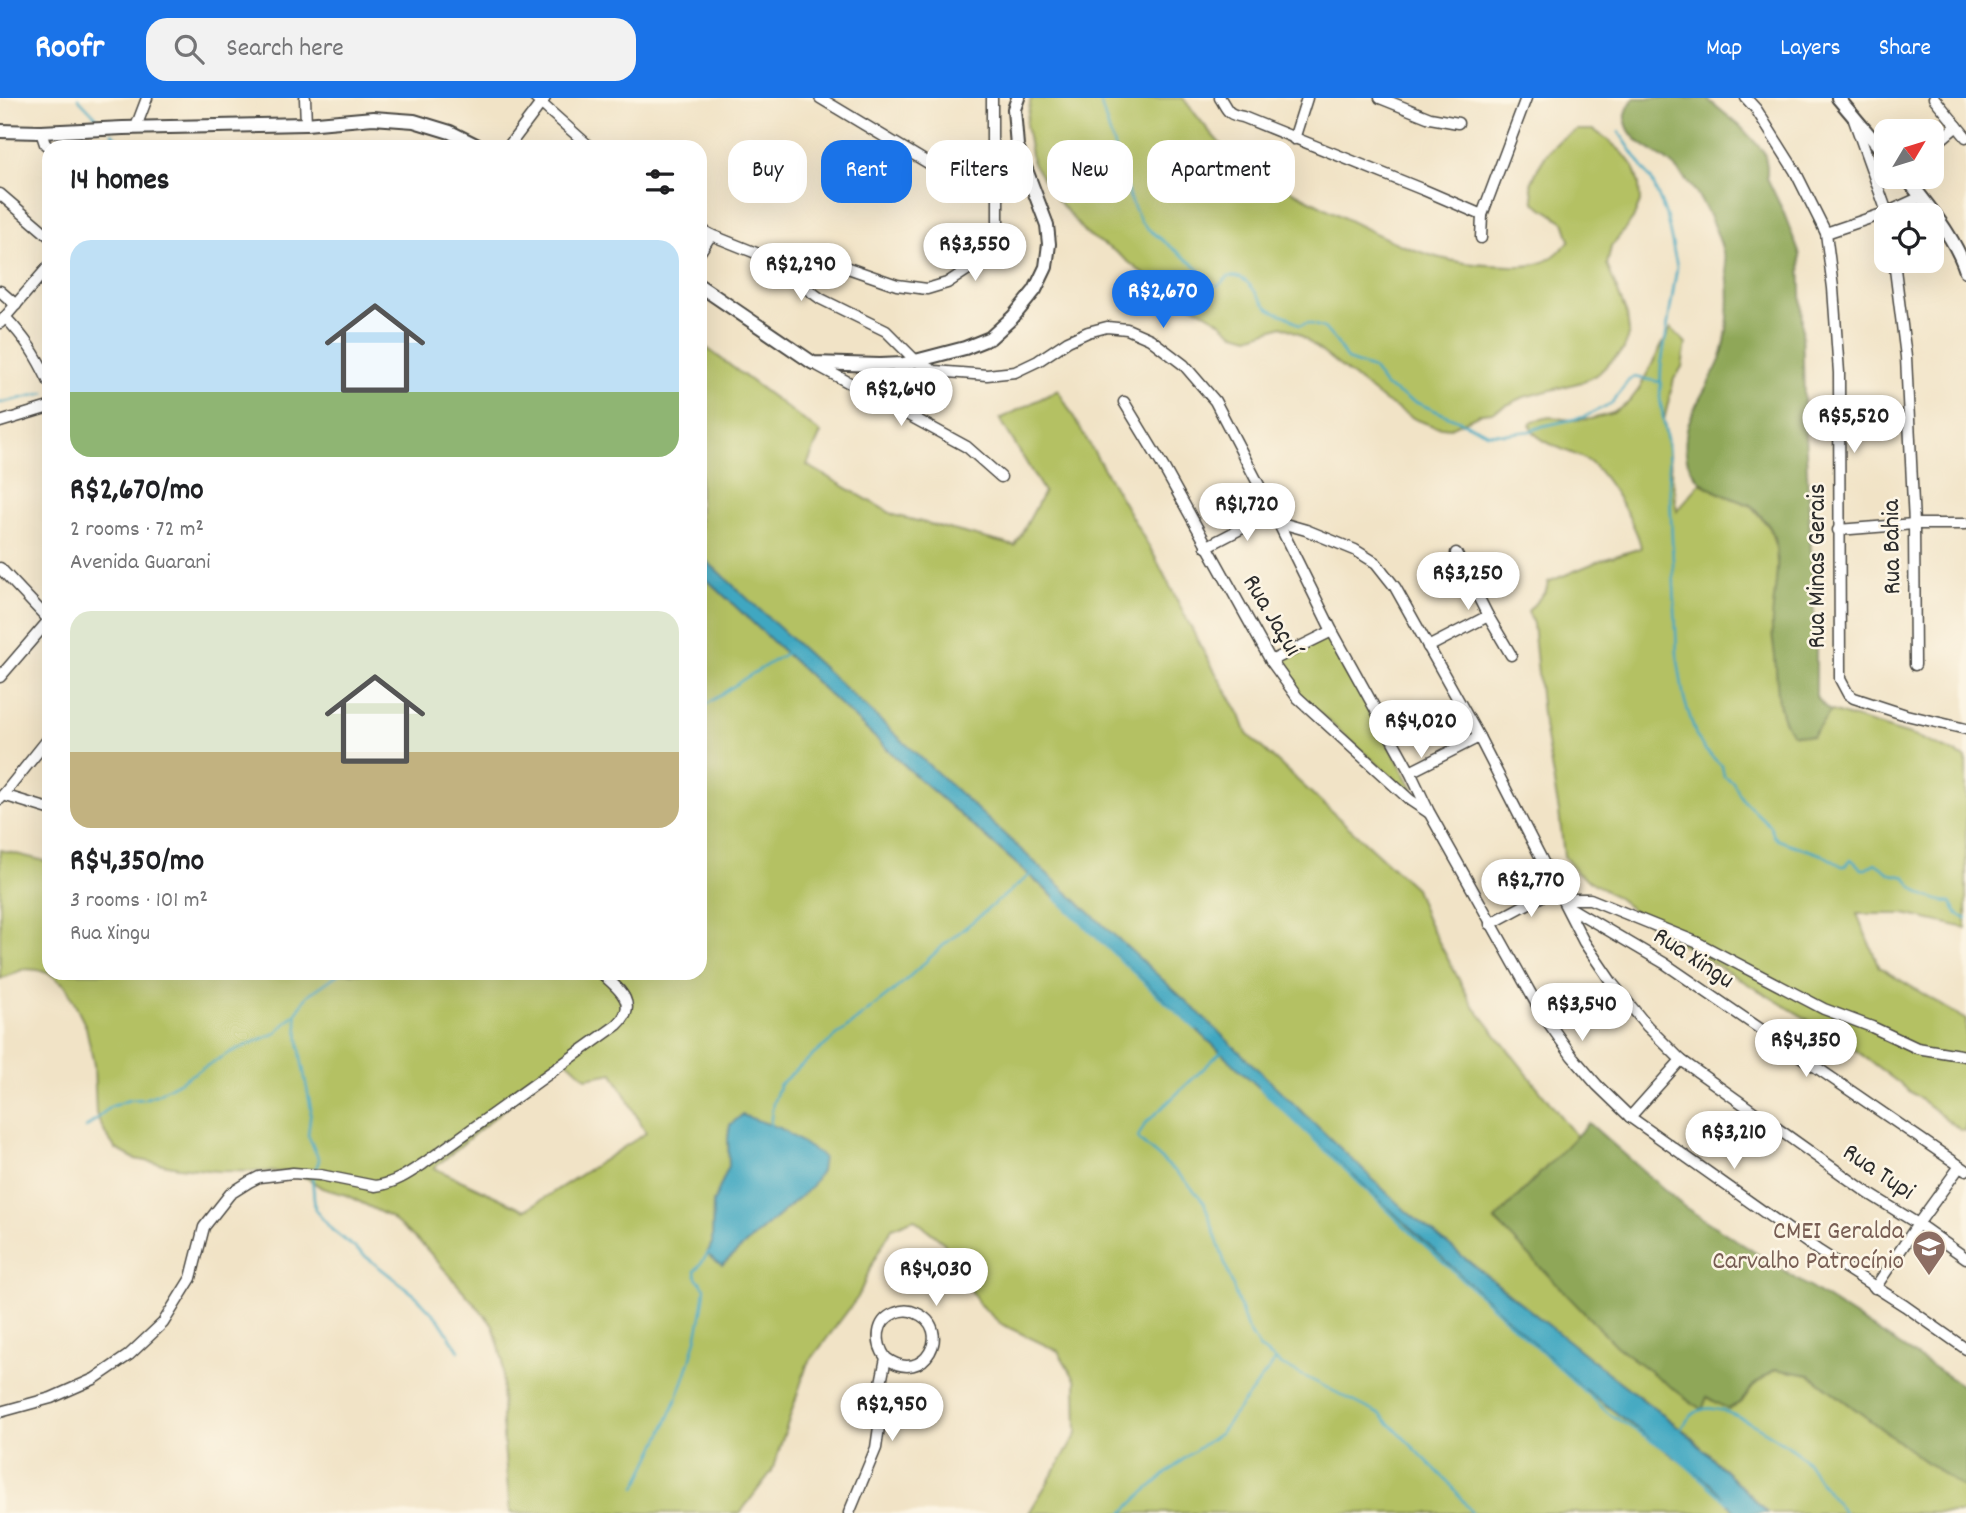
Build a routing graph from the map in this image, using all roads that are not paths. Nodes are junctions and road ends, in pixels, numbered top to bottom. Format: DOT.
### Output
graph roads {
  1 [pos="148,98"];
  2 [pos="305,98"];
  3 [pos="820,98"];
  4 [pos="992,98"];
  5 [pos="1018,98"];
  6 [pos="1220,98"];
  7 [pos="1307,98"];
  8 [pos="1380,98"];
  9 [pos="1526,98"];
  10 [pos="1746,98"];
  11 [pos="1838,98"];
  12 [pos="1934,98"];
  13 [pos="540,99"];
  14 [pos="1852,116"];
  15 [pos="1458,123"];
  16 [pos="306,124"];
  17 [pos="1957,126"];
  18 [pos="129,127"];
  19 [pos="0,131"];
  20 [pos="41,132"];
  21 [pos="1944,137"];
  22 [pos="1966,137"];
  23 [pos="1294,139"];
  24 [pos="44,140"];
  25 [pos="466,140"];
  26 [pos="513,140"];
  27 [pos="583,140"];
  28 [pos="1874,141"];
  29 [pos="926,162"];
  30 [pos="1915,189"];
  31 [pos="0,194"];
  32 [pos="1921,197"];
  33 [pos="1884,203"];
  34 [pos="1909,203"];
  35 [pos="1482,215"];
  36 [pos="1874,218"];
  37 [pos="42,230"];
  38 [pos="707,233"];
  39 [pos="1826,233"];
  40 [pos="711,235"];
  41 [pos="1481,238"];
  42 [pos="707,241"];
  43 [pos="779,269"];
  44 [pos="1966,271"];
  45 [pos="1896,273"];
  46 [pos="42,274"];
  47 [pos="707,291"];
  48 [pos="0,292"];
  49 [pos="16,305"];
  50 [pos="3,320"];
  51 [pos="947,353"];
  52 [pos="917,362"];
  53 [pos="813,363"];
  54 [pos="42,368"];
  55 [pos="948,373"];
  56 [pos="1124,402"];
  57 [pos="42,409"];
  58 [pos="0,422"];
  59 [pos="1001,477"];
  60 [pos="1273,512"];
  61 [pos="1278,522"];
  62 [pos="1914,524"];
  63 [pos="1966,524"];
  64 [pos="1838,530"];
  65 [pos="1206,547"];
  66 [pos="1456,553"];
  67 [pos="0,568"];
  68 [pos="42,613"];
  69 [pos="1488,616"];
  70 [pos="42,628"];
  71 [pos="1332,631"];
  72 [pos="1428,647"];
  73 [pos="1511,655"];
  74 [pos="1271,661"];
  75 [pos="1915,665"];
  76 [pos="0,677"];
  77 [pos="1966,729"];
  78 [pos="1479,737"];
  79 [pos="42,746"];
  80 [pos="1410,772"];
  81 [pos="2,797"];
  82 [pos="42,807"];
  83 [pos="1429,812"];
  84 [pos="1557,888"];
  85 [pos="1565,903"];
  86 [pos="1490,923"];
  87 [pos="608,980"];
  88 [pos="1966,1056"];
  89 [pos="1681,1060"];
  90 [pos="1630,1116"];
  91 [pos="1963,1168"];
  92 [pos="1917,1224"];
  93 [pos="1966,1258"];
  94 [pos="1875,1288"];
  95 [pos="1966,1349"];
  96 [pos="886,1359"];
  97 [pos="0,1412"];
  98 [pos="849,1513"];
  1 -- 18 [label="street"];
  2 -- 16 [label="street"];
  3 -- 29 [label="street"];
  4 -- 43 [label="street"];
  5 -- 51 [label="street"];
  6 -- 23 [label="street"];
  7 -- 23 [label="street"];
  8 -- 15 [label="street"];
  9 -- 35 [label="street"];
  10 -- 39 [label="street, Rua Minas Gerais"];
  11 -- 14 [label="street"];
  12 -- 17 [label="street"];
  13 -- 26 [label="street"];
  13 -- 27 [label="street"];
  14 -- 28 [label="street"];
  14 -- 33 [label="street"];
  16 -- 18 [label="street"];
  16 -- 25 [label="street"];
  17 -- 21 [label="street"];
  17 -- 22 [label="street"];
  18 -- 20 [label="street"];
  19 -- 20 [label="street"];
  20 -- 24 [label="street"];
  23 -- 35 [label="street"];
  30 -- 32 [label="street"];
  31 -- 37 [label="street"];
  32 -- 34 [label="street"];
  32 -- 44 [label="street"];
  35 -- 41 [label="street"];
  36 -- 39 [label="street"];
  38 -- 40 [label="street"];
  39 -- 64 [label="street, Rua Minas Gerais"];
  40 -- 42 [label="street"];
  40 -- 43 [label="street"];
  43 -- 52 [label="street"];
  45 -- 62 [label="street, Rua Bahia"];
  46 -- 49 [label="street"];
  47 -- 53 [label="street"];
  48 -- 49 [label="street"];
  49 -- 50 [label="street"];
  50 -- 54 [label="street"];
  51 -- 52 [label="street"];
  51 -- 55 [label="street"];
  52 -- 53 [label="street"];
  52 -- 55 [label="street"];
  53 -- 59 [label="street"];
  55 -- 60 [label="street"];
  56 -- 65 [label="street, Rua Jaçuí"];
  57 -- 58 [label="street"];
  60 -- 61 [label="street"];
  60 -- 65 [label="street"];
  61 -- 71 [label="street"];
  61 -- 72 [label="street, Rua Tupi"];
  62 -- 63 [label="street"];
  62 -- 64 [label="street"];
  62 -- 75 [label="street, Rua Bahia"];
  64 -- 77 [label="street, Rua Minas Gerais"];
  65 -- 74 [label="street, Rua Jaçuí"];
  66 -- 69 [label="street"];
  67 -- 68 [label="street"];
  69 -- 72 [label="street"];
  69 -- 73 [label="street"];
  70 -- 76 [label="street"];
  71 -- 74 [label="street"];
  71 -- 80 [label="street"];
  72 -- 78 [label="street, Rua Tupi"];
  74 -- 83 [label="street, Rua Jaçuí"];
  78 -- 80 [label="street"];
  78 -- 84 [label="street, Rua Tupi"];
  79 -- 81 [label="street"];
  80 -- 83 [label="street"];
  81 -- 82 [label="street"];
  83 -- 86 [label="street"];
  84 -- 85 [label="street, Rua Tupi"];
  84 -- 86 [label="street"];
  85 -- 88 [label="street"];
  85 -- 89 [label="street, Rua Tupi"];
  85 -- 91 [label="street, Rua Xingu"];
  86 -- 90 [label="street"];
  87 -- 97 [label="street"];
  89 -- 90 [label="street"];
  89 -- 92 [label="street, Rua Tupi"];
  90 -- 94 [label="street"];
  91 -- 92 [label="street"];
  92 -- 93 [label="street, Rua Tupi"];
  92 -- 94 [label="street"];
  94 -- 95 [label="street"];
  96 -- 96 [label="street"];
  96 -- 98 [label="street"];
}
